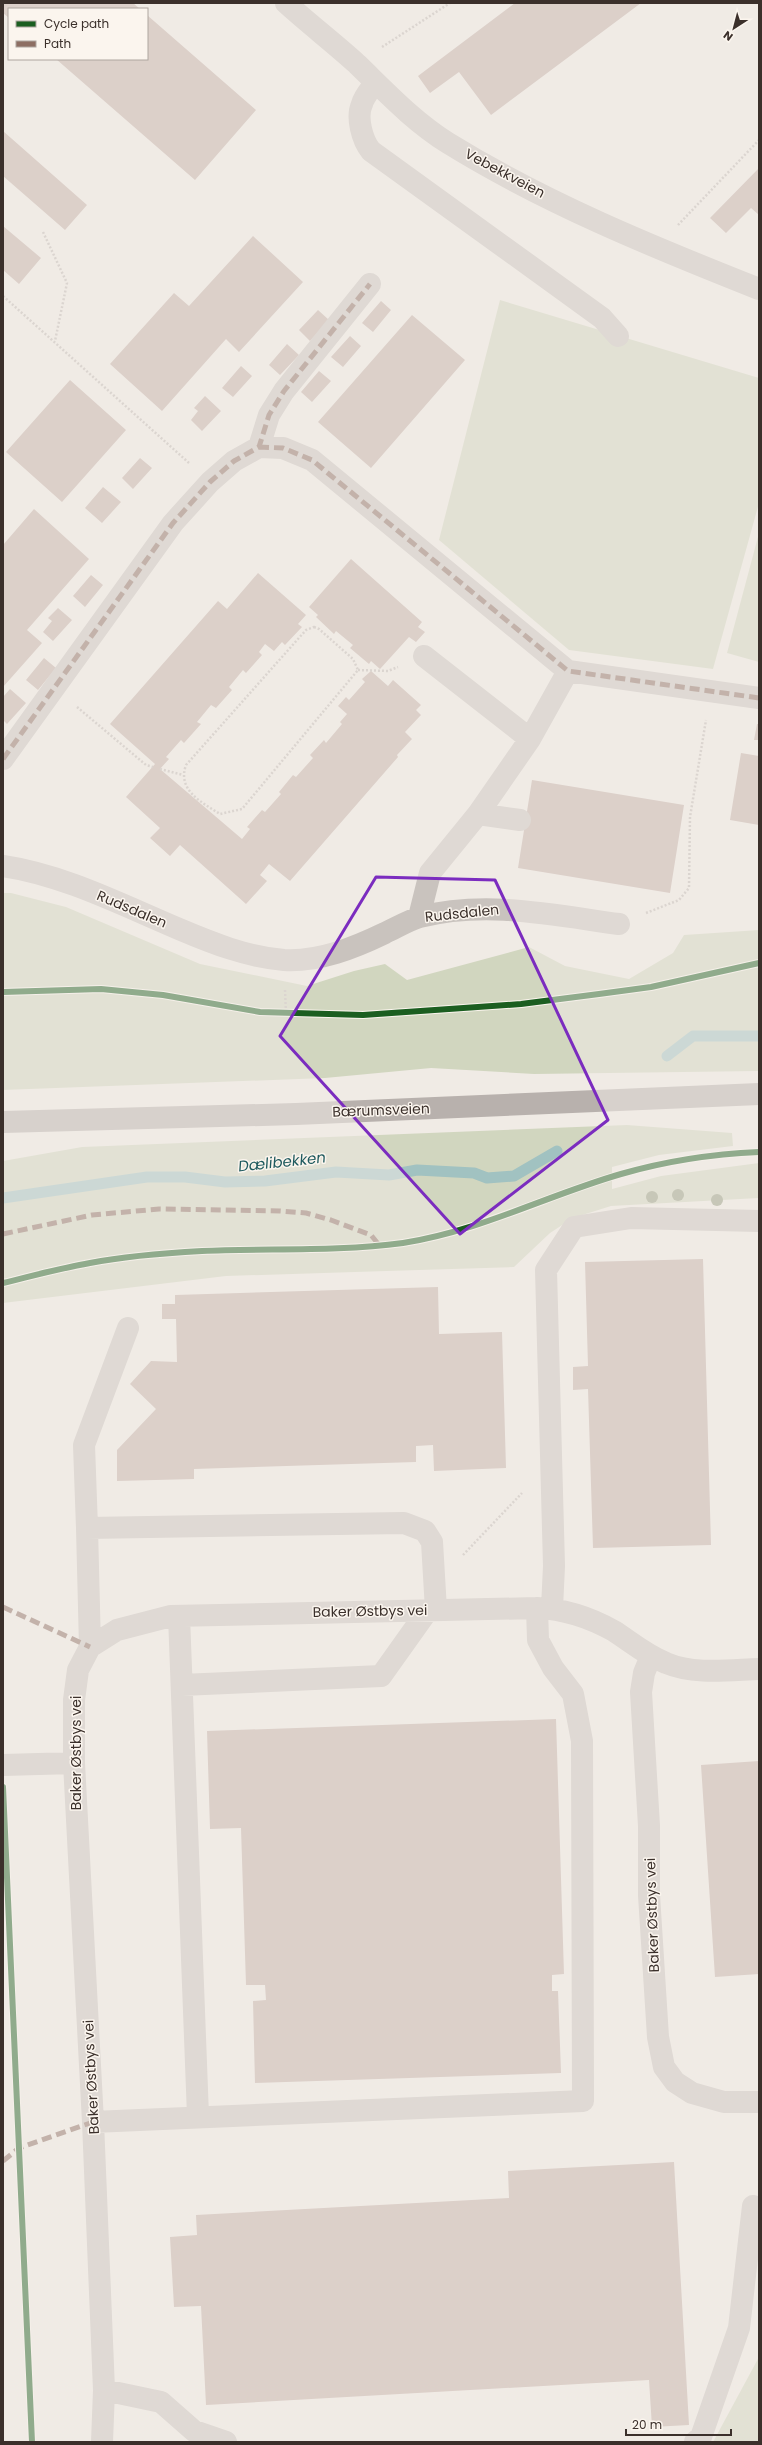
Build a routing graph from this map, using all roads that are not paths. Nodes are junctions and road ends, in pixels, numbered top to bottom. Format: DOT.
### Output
graph roads {
  1 [pos="286,3"];
  2 [pos="375,83"];
  3 [pos="370,284"];
  4 [pos="759,288"];
  5 [pos="618,336"];
  6 [pos="259,447"];
  7 [pos="424,656"];
  8 [pos="568,671"];
  9 [pos="759,698"];
  10 [pos="530,739"];
  11 [pos="3,759"];
  12 [pos="478,814"];
  13 [pos="520,820"];
  14 [pos="3,866"];
  15 [pos="419,917"];
  16 [pos="619,924"];
  17 [pos="759,1094"];
  18 [pos="3,1122"];
  19 [pos="759,1221"];
  20 [pos="128,1328"];
  21 [pos="87,1528"];
  22 [pos="544,1608"];
  23 [pos="432,1610"];
  24 [pos="180,1616"];
  25 [pos="90,1647"];
  26 [pos="651,1656"];
  27 [pos="759,1669"];
  28 [pos="182,1685"];
  29 [pos="74,1763"];
  30 [pos="3,1765"];
  31 [pos="759,2102"];
  32 [pos="198,2116"];
  33 [pos="93,2122"];
  34 [pos="753,2206"];
  35 [pos="104,2390"];
  36 [pos="102,2442"];
  37 [pos="226,2442"];
  38 [pos="695,2442"];
  1 -- 2 [label="street, Vebekkveien"];
  2 -- 4 [label="street, Vebekkveien"];
  2 -- 5 [label="street"];
  3 -- 6 [label="street"];
  6 -- 8 [label="street"];
  6 -- 11 [label="street"];
  7 -- 10 [label="street"];
  8 -- 9 [label="street"];
  8 -- 10 [label="street"];
  10 -- 12 [label="street"];
  12 -- 13 [label="street"];
  12 -- 15 [label="street"];
  14 -- 15 [label="street, Rudsdalen"];
  15 -- 16 [label="street, Rudsdalen"];
  17 -- 18 [label="main road, Bærumsveien"];
  19 -- 22 [label="street"];
  20 -- 21 [label="street"];
  21 -- 23 [label="street"];
  21 -- 25 [label="street"];
  22 -- 23 [label="street, Baker Østbys vei"];
  22 -- 26 [label="street, Baker Østbys vei"];
  22 -- 32 [label="street"];
  23 -- 24 [label="street, Baker Østbys vei"];
  23 -- 28 [label="street"];
  24 -- 25 [label="street, Baker Østbys vei"];
  24 -- 28 [label="street"];
  25 -- 29 [label="street, Baker Østbys vei"];
  26 -- 27 [label="street, Baker Østbys vei"];
  26 -- 31 [label="street, Baker Østbys vei"];
  28 -- 32 [label="street"];
  29 -- 30 [label="street"];
  29 -- 33 [label="street, Baker Østbys vei"];
  32 -- 33 [label="street"];
  33 -- 35 [label="street, Baker Østbys vei"];
  34 -- 38 [label="street"];
  35 -- 36 [label="street, Baker Østbys vei"];
  35 -- 37 [label="street"];
}
